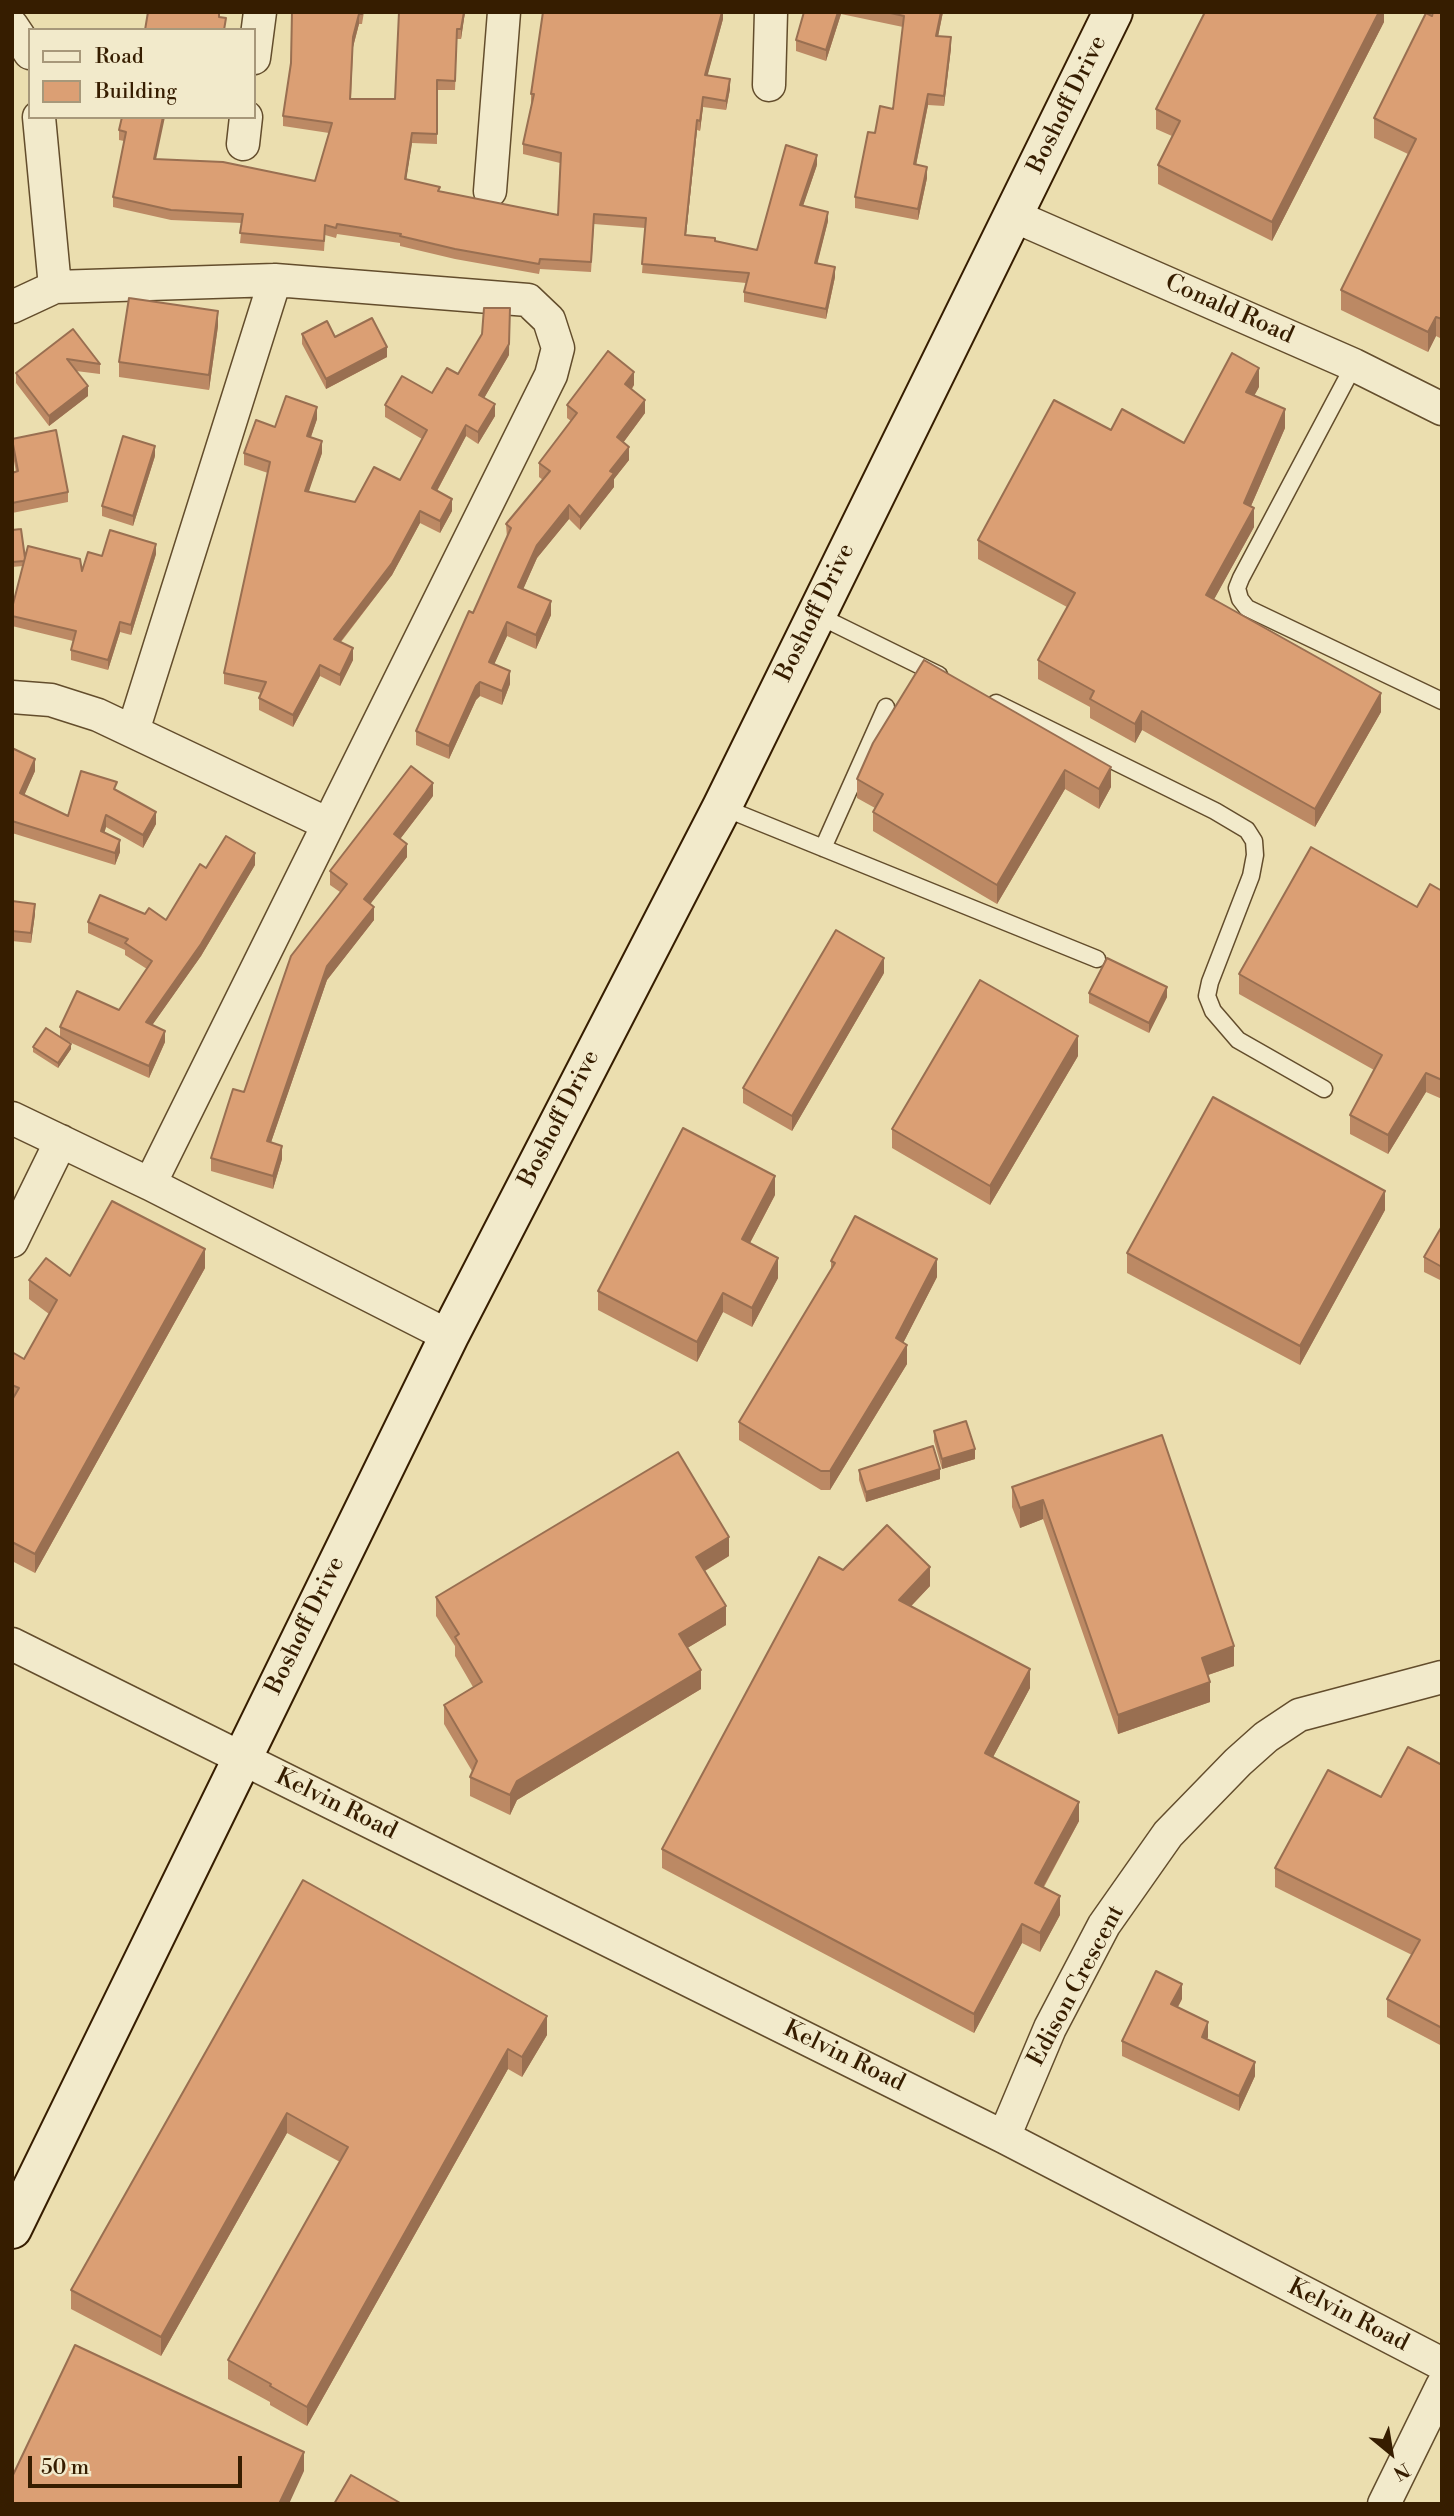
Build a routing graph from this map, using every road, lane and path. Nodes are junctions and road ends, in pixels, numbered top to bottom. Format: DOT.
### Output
graph roads {
  1 [pos="260,12"];
  2 [pos="504,12"];
  3 [pos="771,12"];
  4 [pos="1113,12"];
  5 [pos="12,26"];
  6 [pos="256,43"];
  7 [pos="28,50"];
  8 [pos="769,85"];
  9 [pos="39,119"];
  10 [pos="490,191"];
  11 [pos="1014,216"];
  12 [pos="275,280"];
  13 [pos="55,287"];
  14 [pos="12,307"];
  15 [pos="1354,365"];
  16 [pos="1442,409"];
  17 [pos="815,614"];
  18 [pos="953,681"];
  19 [pos="978,694"];
  20 [pos="12,697"];
  21 [pos="1442,701"];
  22 [pos="886,707"];
  23 [pos="133,731"];
  24 [pos="722,807"];
  25 [pos="326,823"];
  26 [pos="823,848"];
  27 [pos="1097,958"];
  28 [pos="1324,1089"];
  29 [pos="12,1118"];
  30 [pos="61,1141"];
  31 [pos="149,1184"];
  32 [pos="12,1241"];
  33 [pos="449,1336"];
  34 [pos="12,1644"];
  35 [pos="1442,1677"];
  36 [pos="241,1759"];
  37 [pos="1004,2137"];
  38 [pos="12,2229"];
  39 [pos="1442,2364"];
  40 [pos="1442,2386"];
  41 [pos="1384,2504"];
  1 -- 6 [label="street"];
  2 -- 10 [label="street"];
  3 -- 8 [label="street"];
  4 -- 11 [label="main road, Boshoff Drive"];
  5 -- 7 [label="street"];
  9 -- 13 [label="street"];
  11 -- 15 [label="street, Conald Road"];
  11 -- 17 [label="main road, Boshoff Drive"];
  12 -- 13 [label="street"];
  12 -- 23 [label="street"];
  12 -- 25 [label="street"];
  13 -- 14 [label="street"];
  15 -- 16 [label="street, Conald Road"];
  15 -- 21 [label="lane"];
  17 -- 18 [label="lane"];
  17 -- 24 [label="main road, Boshoff Drive"];
  19 -- 28 [label="lane"];
  20 -- 23 [label="street"];
  22 -- 26 [label="lane"];
  23 -- 25 [label="street"];
  24 -- 26 [label="lane"];
  24 -- 33 [label="main road, Boshoff Drive"];
  25 -- 31 [label="street"];
  26 -- 27 [label="lane"];
  29 -- 30 [label="street"];
  30 -- 31 [label="street"];
  30 -- 32 [label="street"];
  31 -- 33 [label="street"];
  33 -- 36 [label="main road, Boshoff Drive"];
  34 -- 36 [label="street, Kelvin Road"];
  35 -- 37 [label="street, Edison Crescent"];
  36 -- 37 [label="street, Kelvin Road"];
  36 -- 38 [label="main road, Boshoff Drive"];
  37 -- 39 [label="street, Kelvin Road"];
  40 -- 41 [label="street"];
}
